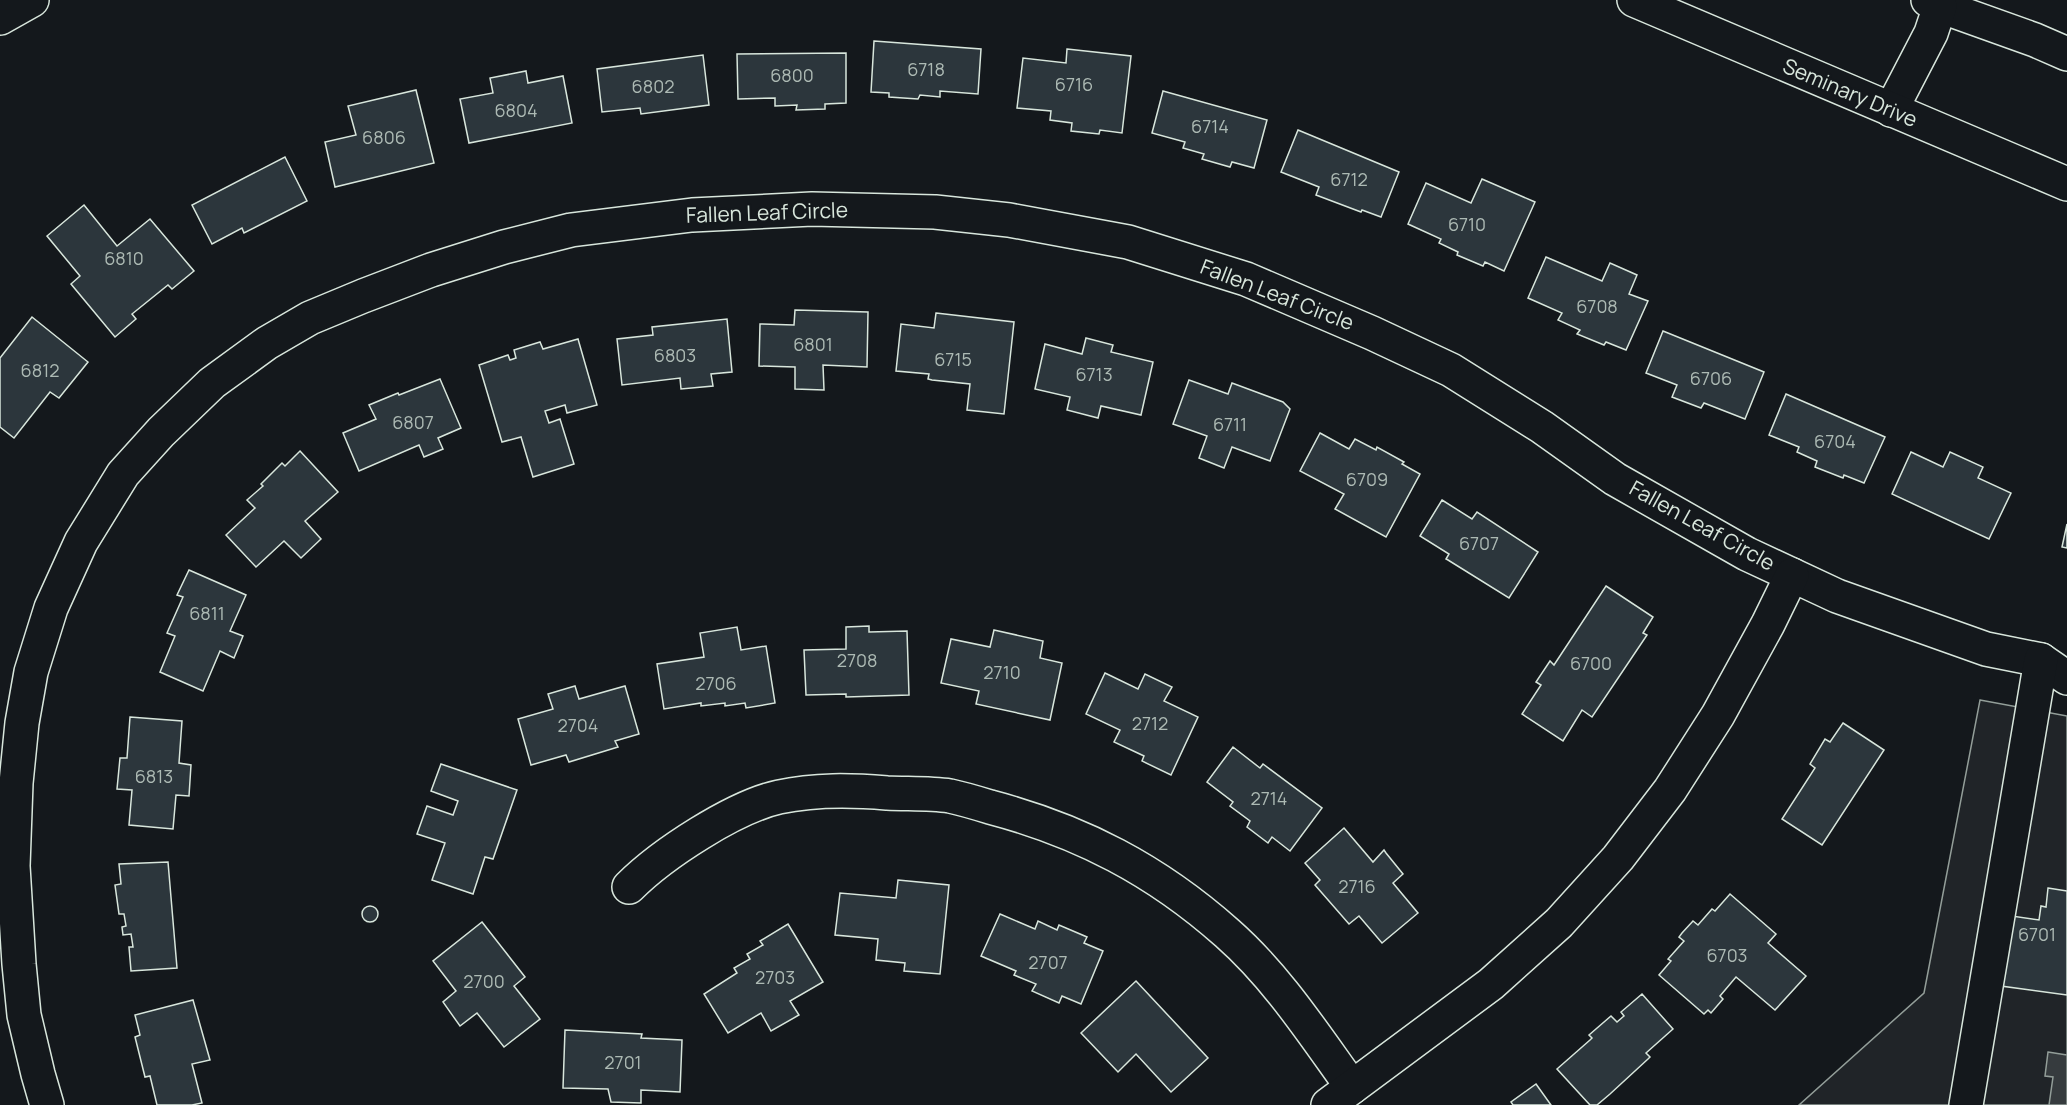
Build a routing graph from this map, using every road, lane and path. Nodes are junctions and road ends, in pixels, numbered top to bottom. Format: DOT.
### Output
graph roads {
  1 [pos="32,0"];
  2 [pos="1634,0"];
  3 [pos="1934,3"];
  4 [pos="0,18"];
  5 [pos="2067,54"];
  6 [pos="1891,110"];
  7 [pos="2067,184"];
  8 [pos="1792,575"];
  9 [pos="2058,664"];
  10 [pos="7,832"];
  11 [pos="629,887"];
  12 [pos="1340,1096"];
  13 [pos="47,1105"];
  14 [pos="1966,1105"];
  1 -- 4 [label="street"];
  2 -- 6 [label="street, Seminary Drive"];
  3 -- 5 [label="street"];
  3 -- 6 [label="street"];
  6 -- 7 [label="street, Seminary Drive"];
  8 -- 9 [label="street, Fallen Leaf Circle"];
  8 -- 10 [label="street, Fallen Leaf Circle"];
  8 -- 12 [label="street"];
  9 -- 14 [label="street"];
  10 -- 13 [label="street, Fallen Leaf Circle"];
  11 -- 12 [label="street"];
}
